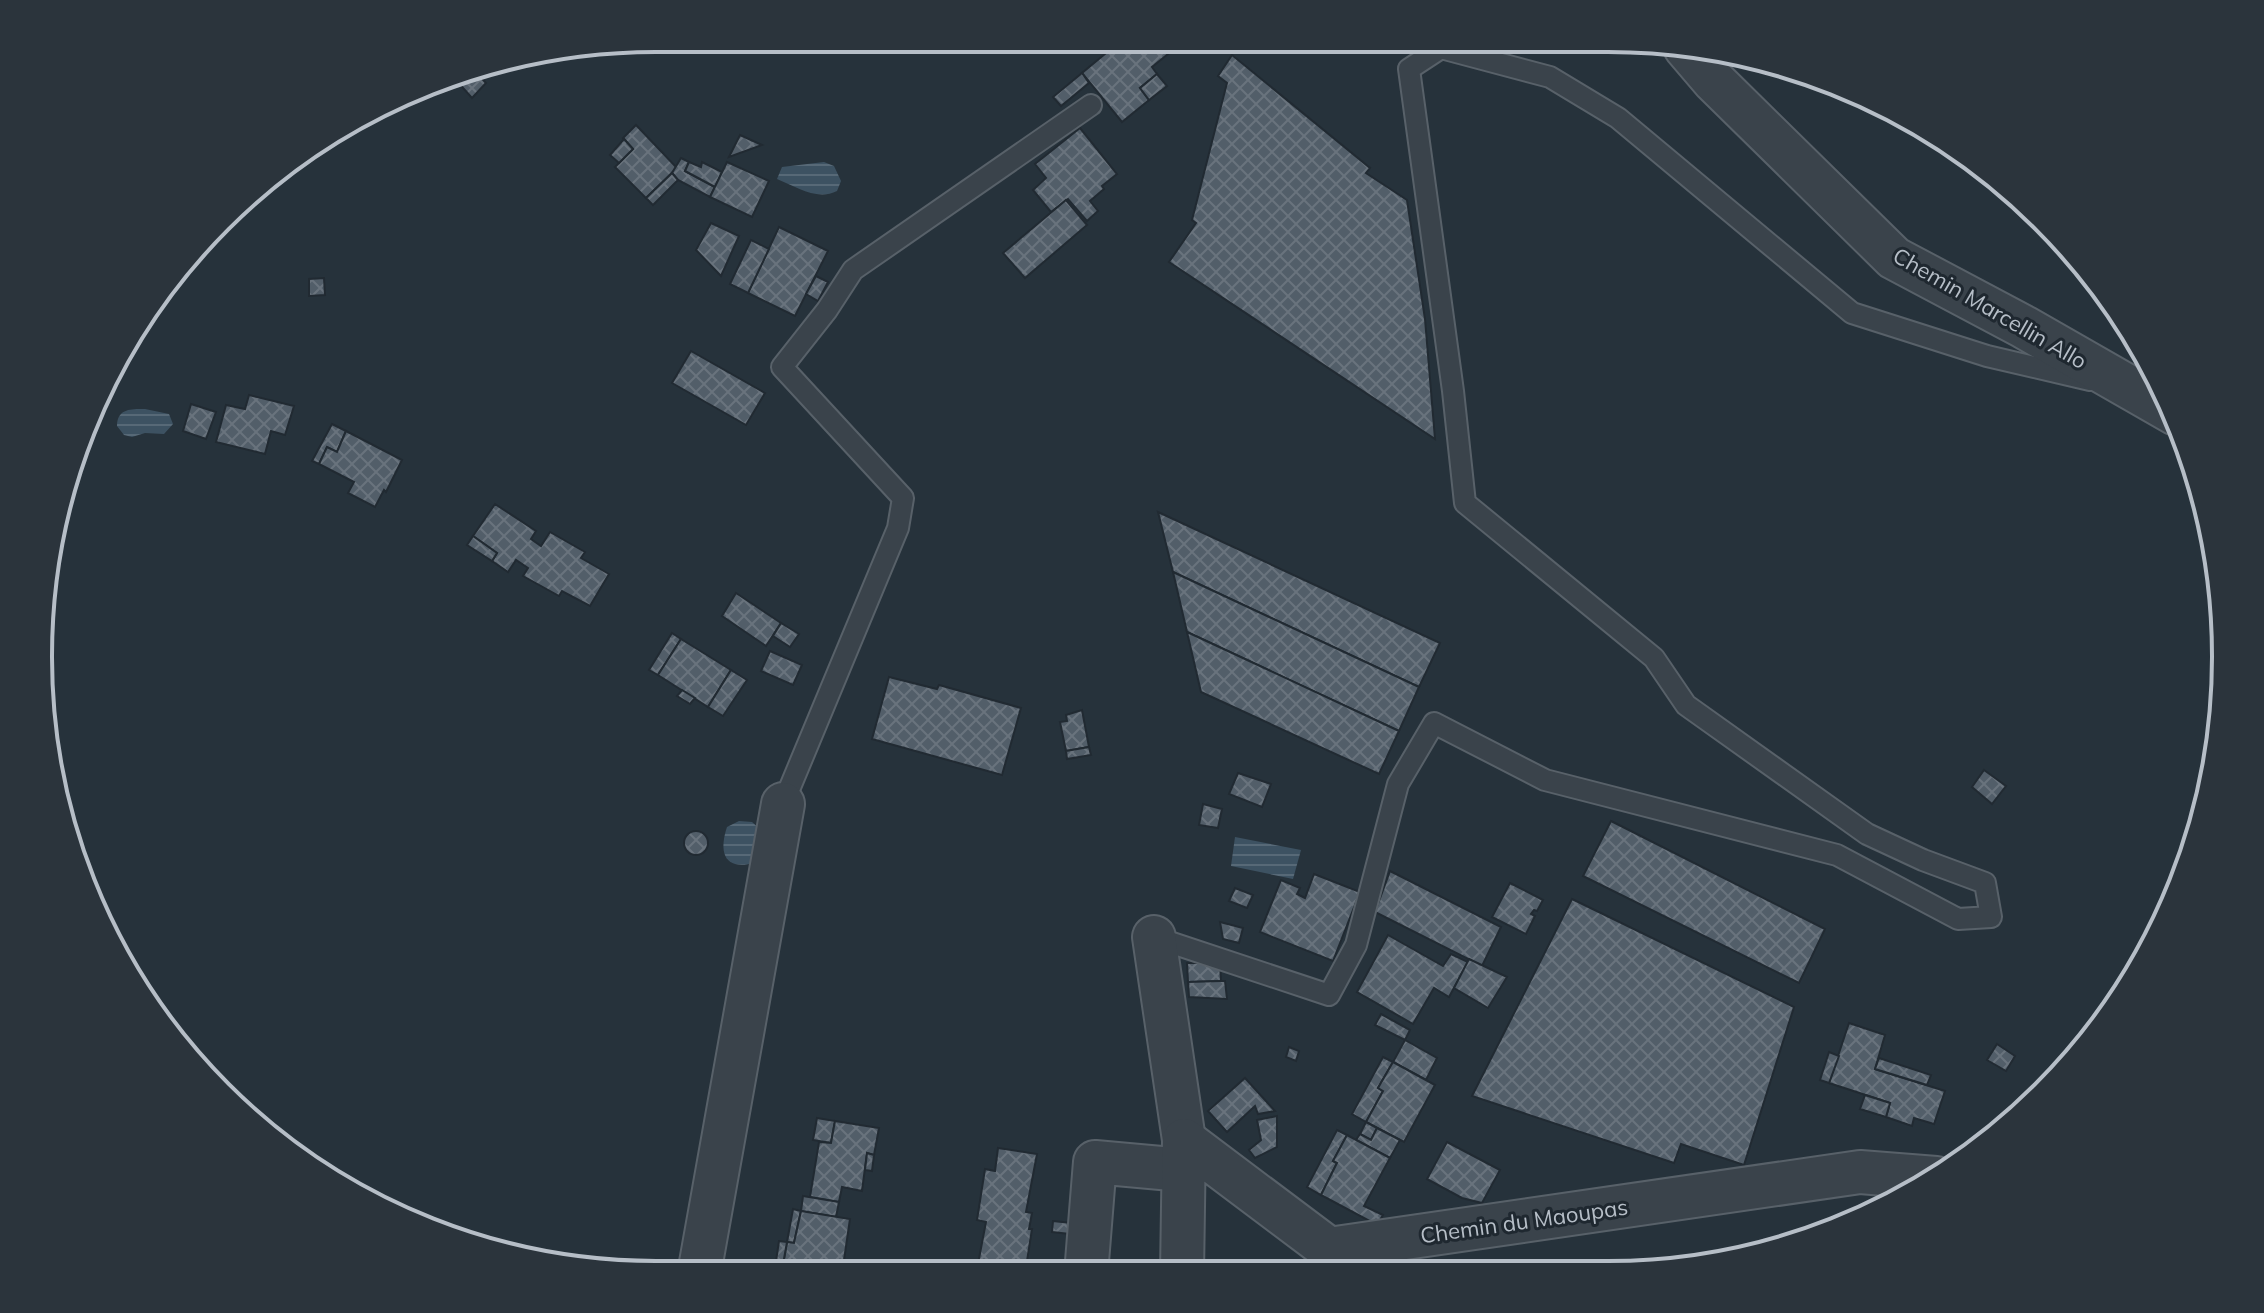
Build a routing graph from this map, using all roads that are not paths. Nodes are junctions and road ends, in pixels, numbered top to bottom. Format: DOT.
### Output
graph roads {
  1 [pos="1435,52"];
  2 [pos="1456,52"];
  3 [pos="1695,59"];
  4 [pos="1091,105"];
  5 [pos="2137,391"];
  6 [pos="2156,402"];
  7 [pos="783,804"];
  8 [pos="1154,937"];
  9 [pos="1184,1155"];
  10 [pos="1916,1176"];
  11 [pos="701,1261"];
  12 [pos="1087,1261"];
  13 [pos="1182,1261"];
  1 -- 8 [label="lane"];
  2 -- 5 [label="lane"];
  3 -- 5 [label="street, Chemin Marcellin Allo"];
  4 -- 7 [label="lane"];
  5 -- 6 [label="street, Chemin Marcellin Allo"];
  7 -- 11 [label="street"];
  8 -- 9 [label="street"];
  9 -- 10 [label="street, Chemin du Maoupas"];
  9 -- 12 [label="street"];
  9 -- 13 [label="street"];
}
